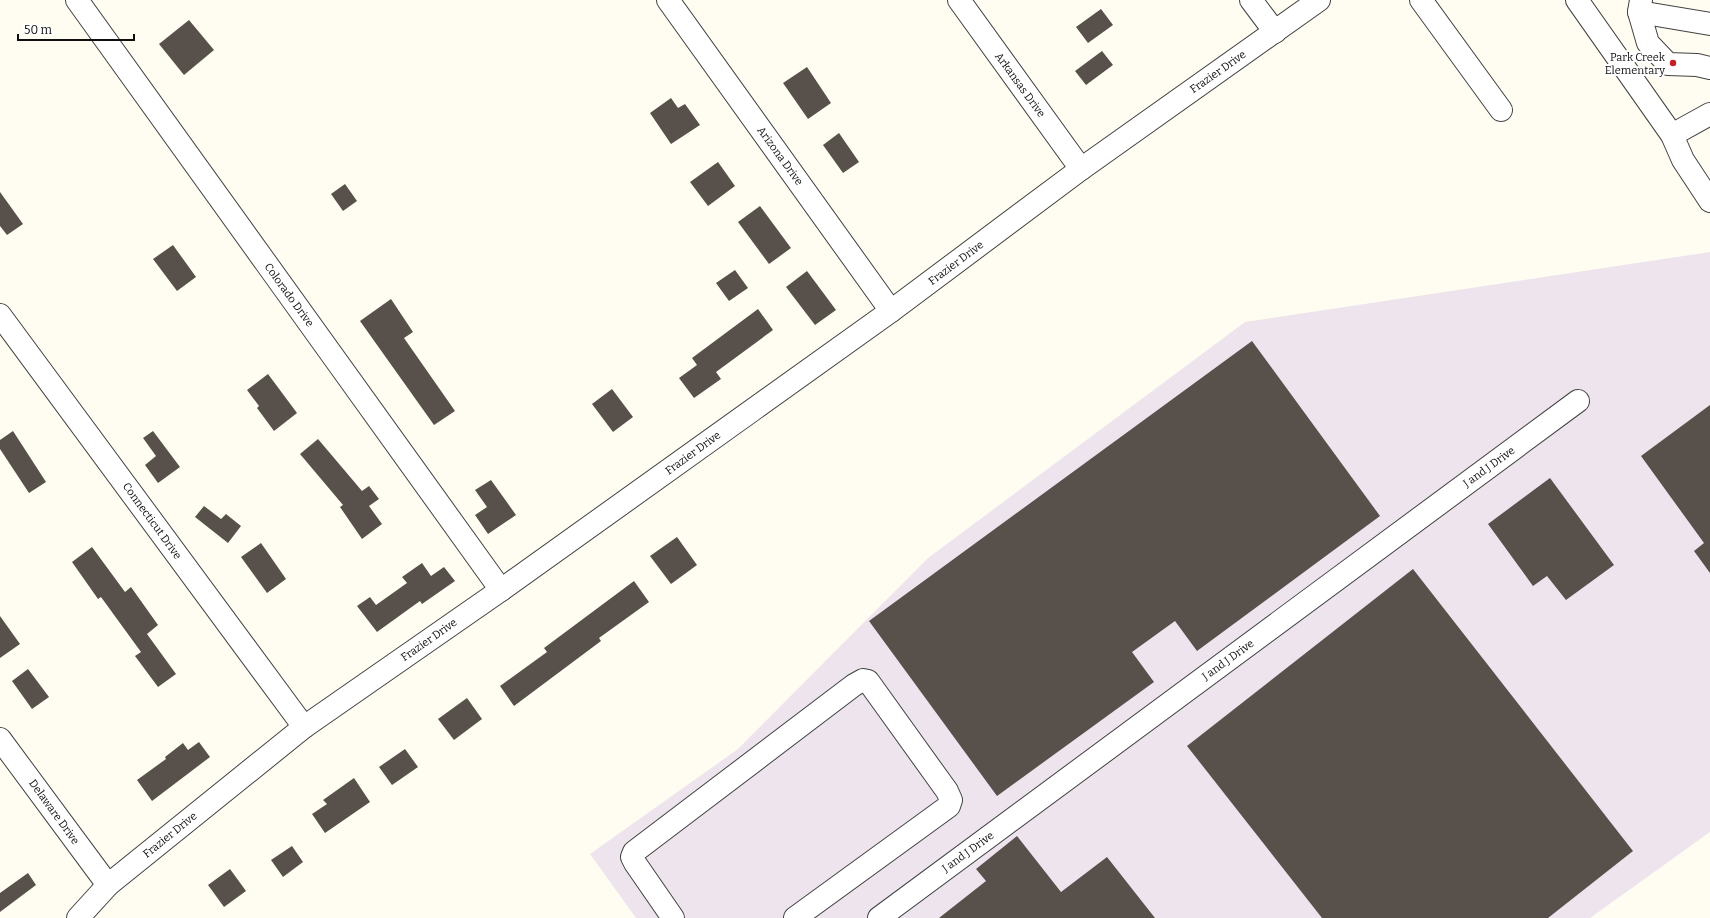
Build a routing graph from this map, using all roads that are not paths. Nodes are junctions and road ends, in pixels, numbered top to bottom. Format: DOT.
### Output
graph roads {
  1 [pos="77,0"];
  2 [pos="668,0"];
  3 [pos="959,0"];
  4 [pos="1251,0"];
  5 [pos="1319,0"];
  6 [pos="1421,0"];
  7 [pos="1577,0"];
  8 [pos="1640,6"];
  9 [pos="1710,24"];
  10 [pos="1275,32"];
  11 [pos="1710,68"];
  12 [pos="1501,110"];
  13 [pos="1710,114"];
  14 [pos="1672,135"];
  15 [pos="1081,169"];
  16 [pos="1710,201"];
  17 [pos="891,311"];
  18 [pos="0,315"];
  19 [pos="1578,401"];
  20 [pos="501,590"];
  21 [pos="304,727"];
  22 [pos="0,739"];
  23 [pos="108,885"];
  24 [pos="78,918"];
  25 [pos="674,918"];
  26 [pos="796,918"];
  27 [pos="879,918"];
  1 -- 20 [label="street, Colorado Drive"];
  2 -- 17 [label="street, Arizona Drive"];
  3 -- 15 [label="street, Arkansas Drive"];
  4 -- 10 [label="street"];
  5 -- 10 [label="street, Frazier Drive"];
  6 -- 12 [label="street"];
  7 -- 14 [label="street"];
  8 -- 9 [label="street"];
  8 -- 11 [label="street"];
  10 -- 15 [label="street, Frazier Drive"];
  13 -- 14 [label="street"];
  14 -- 16 [label="street"];
  15 -- 17 [label="street, Frazier Drive"];
  17 -- 20 [label="street, Frazier Drive"];
  18 -- 21 [label="street, Connecticut Drive"];
  19 -- 27 [label="street, J and J Drive"];
  20 -- 21 [label="street, Frazier Drive"];
  21 -- 23 [label="street, Frazier Drive"];
  22 -- 23 [label="street, Delaware Drive"];
  23 -- 24 [label="street, Frazier Drive"];
  25 -- 26 [label="street"];
}
